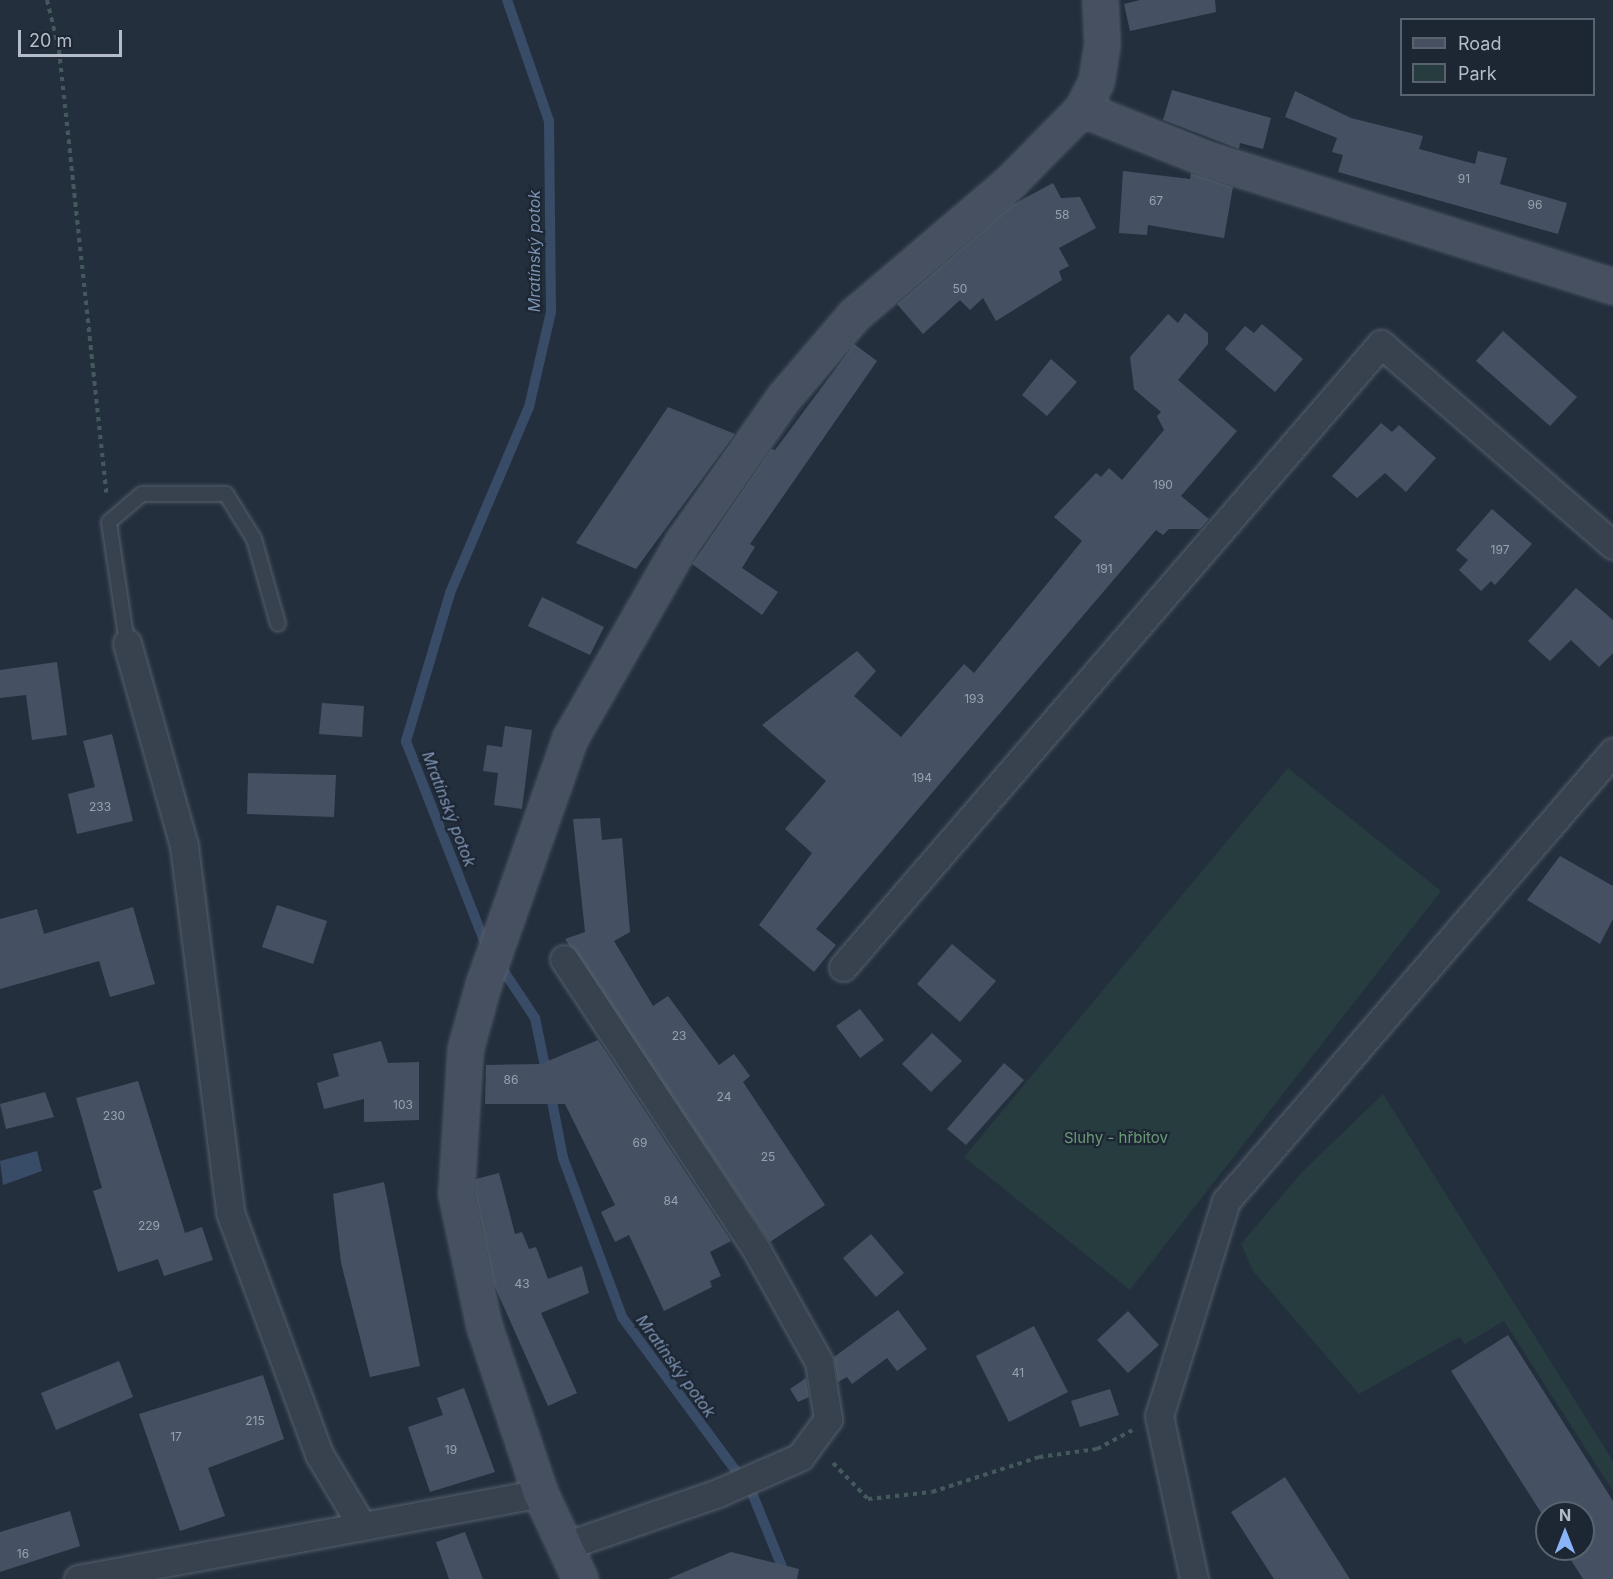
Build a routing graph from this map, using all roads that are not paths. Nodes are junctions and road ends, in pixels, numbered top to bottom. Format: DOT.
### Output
graph roads {
  1 [pos="1100,0"];
  2 [pos="1082,109"];
  3 [pos="1613,286"];
  4 [pos="1613,545"];
  5 [pos="278,624"];
  6 [pos="127,643"];
  7 [pos="1613,752"];
  8 [pos="564,959"];
  9 [pos="843,967"];
  10 [pos="540,1493"];
  11 [pos="362,1526"];
  12 [pos="565,1546"];
  13 [pos="78,1579"];
  14 [pos="580,1579"];
  15 [pos="1194,1579"];
  1 -- 2 [label="street"];
  2 -- 3 [label="street"];
  2 -- 10 [label="street"];
  4 -- 9 [label="street"];
  5 -- 6 [label="lane"];
  6 -- 11 [label="street"];
  7 -- 15 [label="street"];
  8 -- 12 [label="street"];
  10 -- 11 [label="street"];
  10 -- 12 [label="street"];
  11 -- 13 [label="street"];
  12 -- 14 [label="street"];
}
